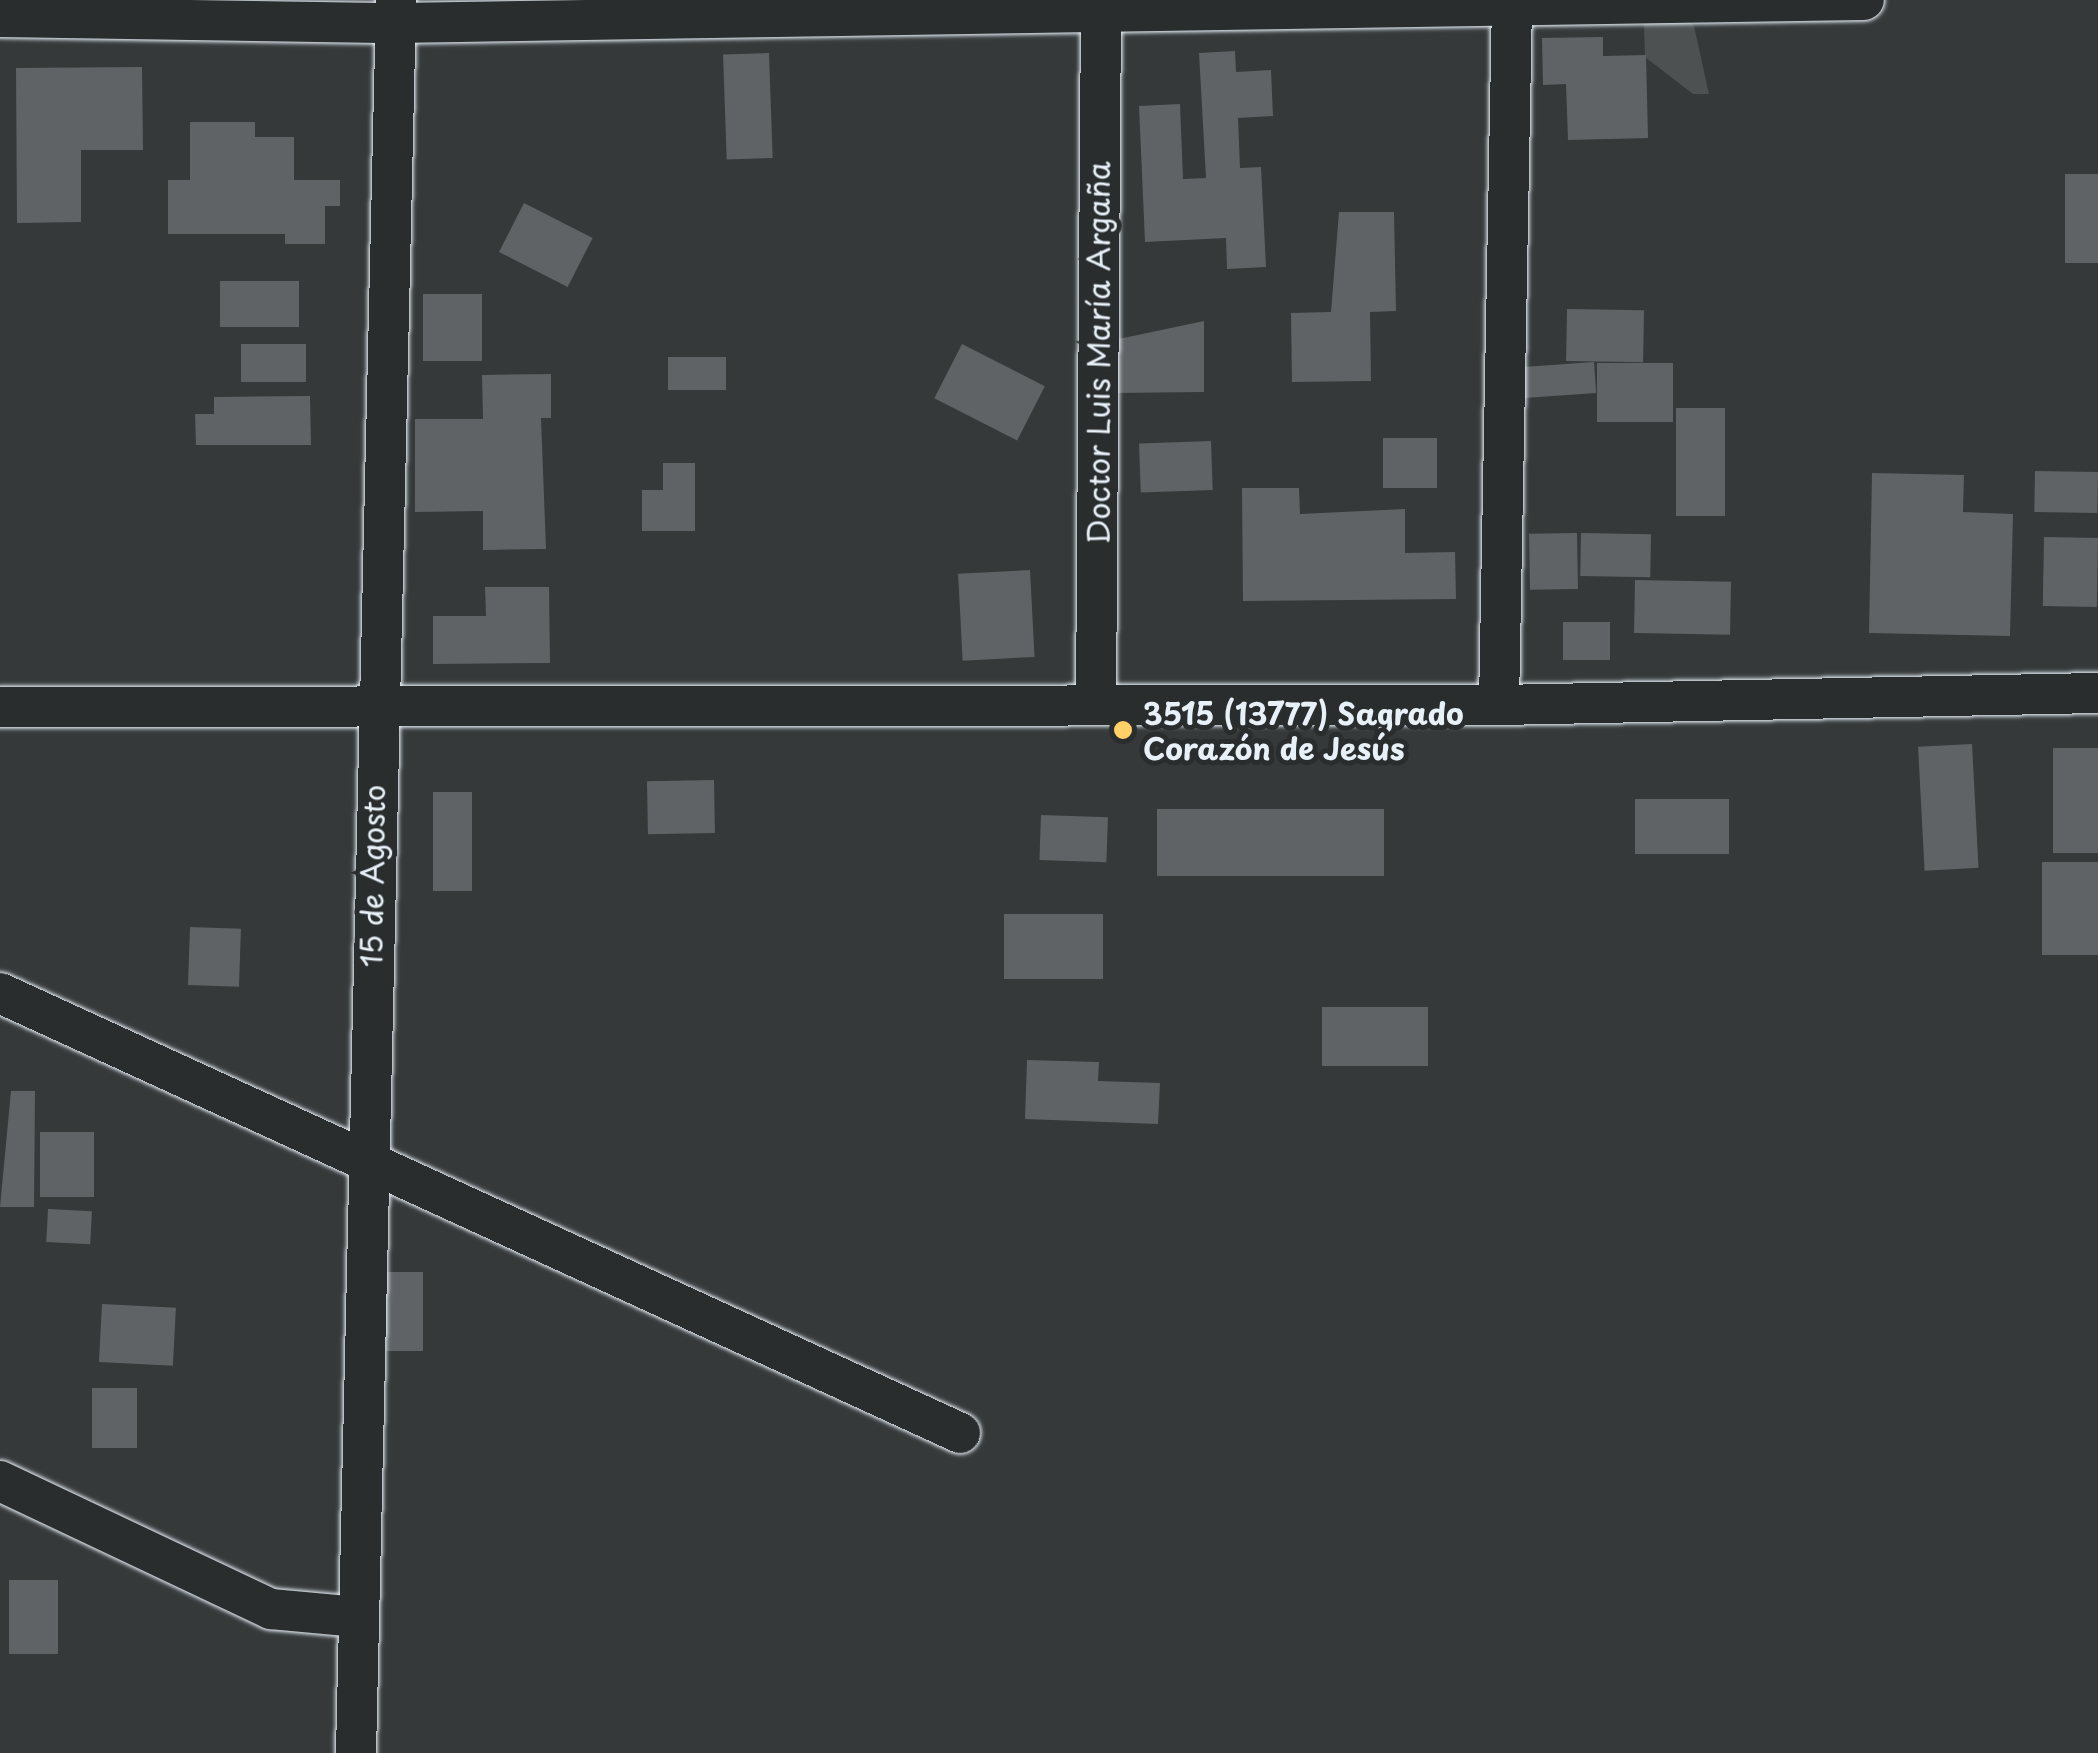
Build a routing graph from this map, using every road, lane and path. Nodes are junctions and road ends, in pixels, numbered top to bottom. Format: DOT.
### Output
graph roads {
  1 [pos="1864,0"];
  2 [pos="1512,4"];
  3 [pos="1101,7"];
  4 [pos="396,12"];
  5 [pos="0,17"];
  6 [pos="2098,693"];
  7 [pos="1499,705"];
  8 [pos="1096,706"];
  9 [pos="375,707"];
  10 [pos="0,708"];
  11 [pos="0,993"];
  12 [pos="367,1162"];
  13 [pos="960,1433"];
  14 [pos="0,1481"];
  15 [pos="358,1617"];
  16 [pos="356,1753"];
  1 -- 2 [label="street"];
  2 -- 3 [label="street"];
  2 -- 7 [label="street"];
  3 -- 4 [label="street"];
  3 -- 8 [label="street, Doctor Luis María Argaña"];
  4 -- 5 [label="street"];
  4 -- 9 [label="street, 15 de Agosto"];
  6 -- 7 [label="street"];
  7 -- 8 [label="street"];
  8 -- 9 [label="street"];
  9 -- 10 [label="street"];
  9 -- 12 [label="street, 15 de Agosto"];
  11 -- 12 [label="street"];
  12 -- 13 [label="street"];
  12 -- 15 [label="street, 15 de Agosto"];
  14 -- 15 [label="street"];
  15 -- 16 [label="street, 15 de Agosto"];
}
